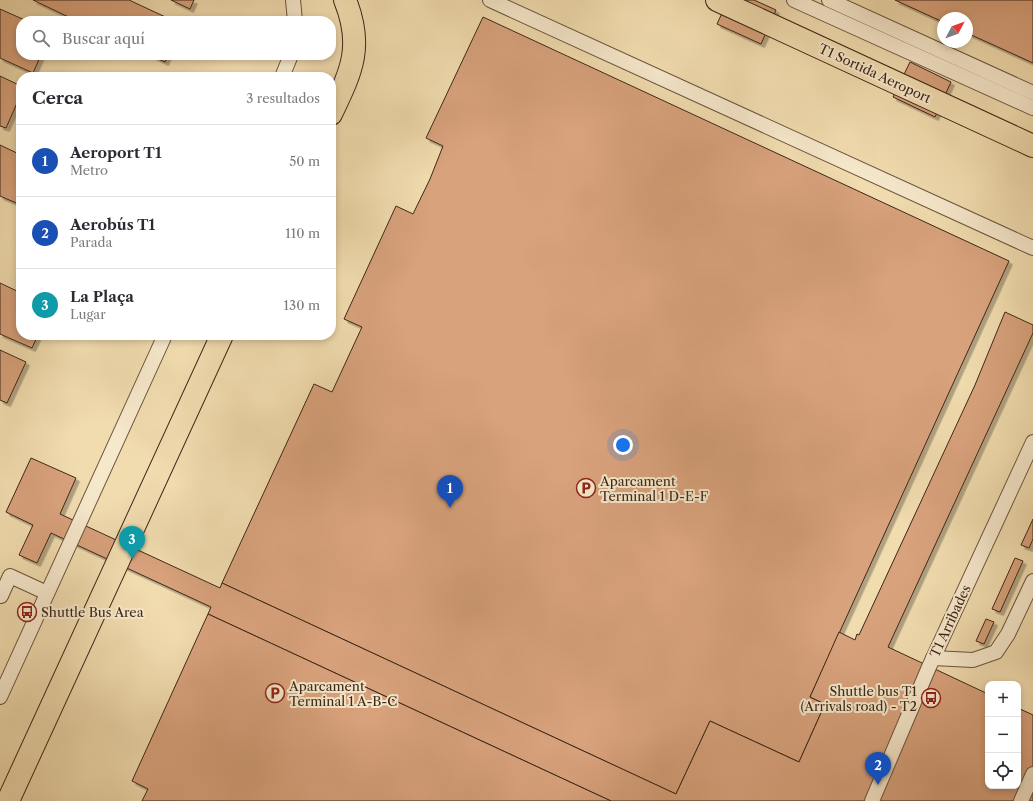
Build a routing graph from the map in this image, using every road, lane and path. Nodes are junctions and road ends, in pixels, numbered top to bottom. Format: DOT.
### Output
graph roads {
  1 [pos="293,0"];
  2 [pos="345,0"];
  3 [pos="490,0"];
  4 [pos="717,0"];
  5 [pos="794,0"];
  6 [pos="829,0"];
  7 [pos="295,16"];
  8 [pos="289,60"];
  9 [pos="284,72"];
  10 [pos="1033,93"];
  11 [pos="336,103"];
  12 [pos="1033,108"];
  13 [pos="1033,146"];
  14 [pos="1033,248"];
  15 [pos="163,340"];
  16 [pos="220,340"];
  17 [pos="1033,442"];
  18 [pos="1033,580"];
  19 [pos="47,593"];
  20 [pos="1,596"];
  21 [pos="933,658"];
  22 [pos="0,697"];
  23 [pos="1033,774"];
  24 [pos="8,801"];
  25 [pos="872,801"];
  26 [pos="1021,801"];
  1 -- 7 [label="lane"];
  2 -- 11 [label="main road"];
  3 -- 14 [label="lane"];
  4 -- 13 [label="main road, T1 Sortida Aeroport"];
  5 -- 12 [label="lane"];
  6 -- 10 [label="lane"];
  8 -- 9 [label="lane"];
  15 -- 19 [label="lane"];
  16 -- 24 [label="main road"];
  17 -- 21 [label="lane, T1 Arribades"];
  18 -- 21 [label="lane"];
  19 -- 20 [label="lane"];
  19 -- 22 [label="lane"];
  21 -- 25 [label="lane, T1 Arribades"];
  23 -- 26 [label="lane"];
}
